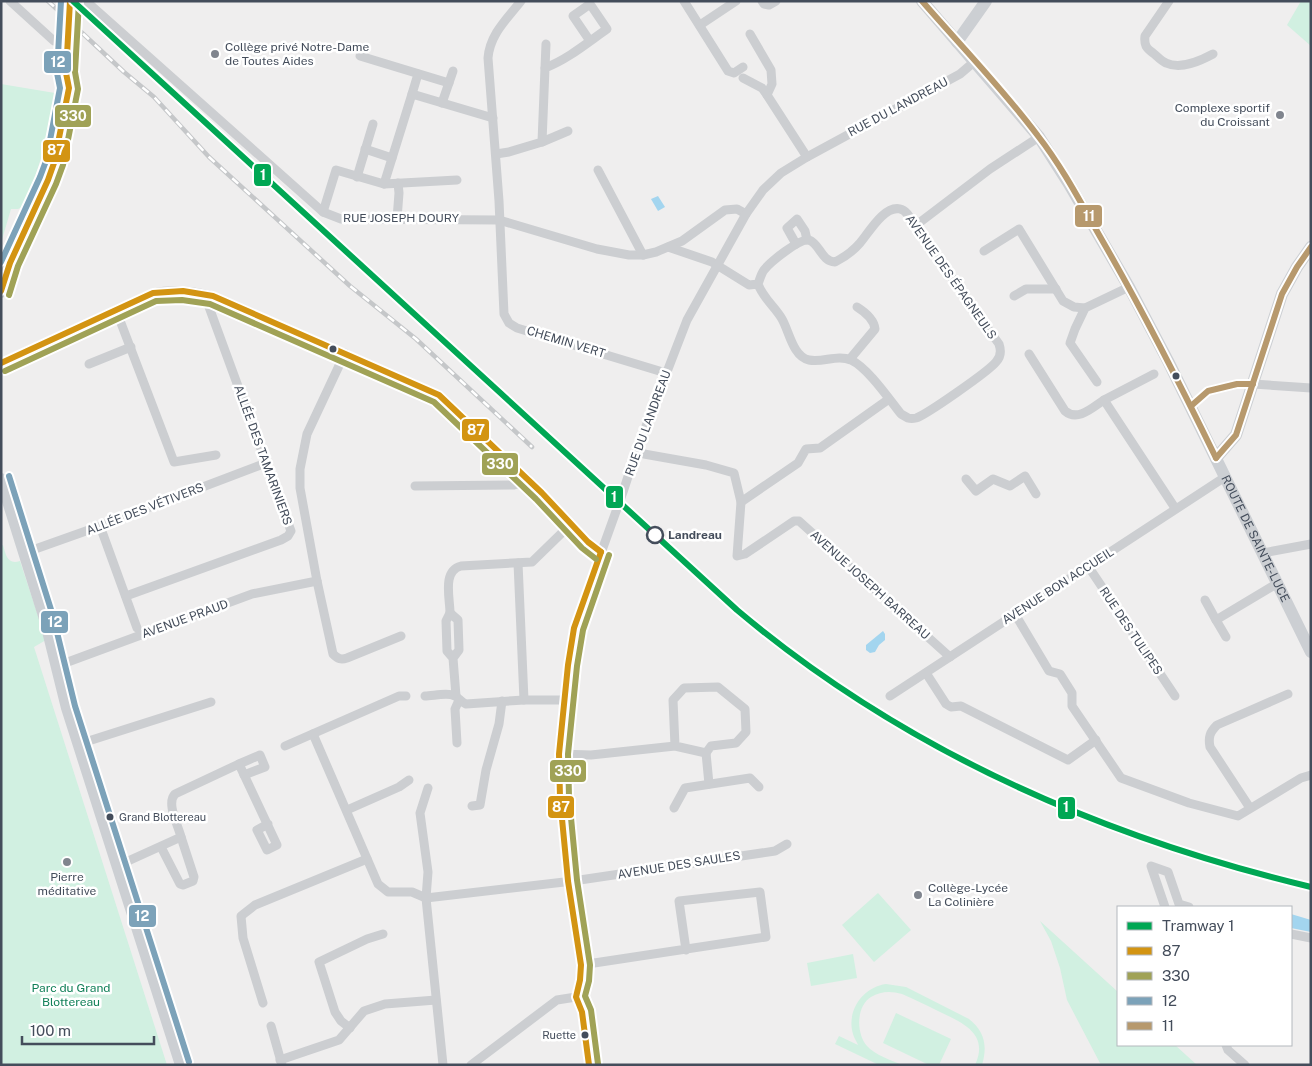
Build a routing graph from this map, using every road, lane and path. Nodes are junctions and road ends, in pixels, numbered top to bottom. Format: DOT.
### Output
graph roads {
  1 [pos="10,1"];
  2 [pos="70,1"];
  3 [pos="86,1"];
  4 [pos="521,1"];
  5 [pos="684,1"];
  6 [pos="736,1"];
  7 [pos="762,1"];
  8 [pos="776,1"];
  9 [pos="922,1"];
  10 [pos="986,1"];
  11 [pos="1169,1"];
  12 [pos="589,3"];
  13 [pos="700,25"];
  14 [pos="750,34"];
  15 [pos="67,40"];
  16 [pos="590,41"];
  17 [pos="957,42"];
  18 [pos="546,44"];
  19 [pos="1213,54"];
  20 [pos="360,56"];
  21 [pos="974,62"];
  22 [pos="743,67"];
  23 [pos="545,68"];
  24 [pos="452,71"];
  25 [pos="418,74"];
  26 [pos="743,78"];
  27 [pos="449,83"];
  28 [pos="412,94"];
  29 [pos="767,95"];
  30 [pos="442,103"];
  31 [pos="493,118"];
  32 [pos="373,124"];
  33 [pos="568,131"];
  34 [pos="1039,136"];
  35 [pos="542,142"];
  36 [pos="365,149"];
  37 [pos="496,154"];
  38 [pos="807,157"];
  39 [pos="392,158"];
  40 [pos="598,170"];
  41 [pos="357,177"];
  42 [pos="457,180"];
  43 [pos="398,183"];
  44 [pos="384,184"];
  45 [pos="323,212"];
  46 [pos="746,214"];
  47 [pos="397,219"];
  48 [pos="499,220"];
  49 [pos="915,226"];
  50 [pos="807,240"];
  51 [pos="796,244"];
  52 [pos="668,247"];
  53 [pos="1311,248"];
  54 [pos="984,251"];
  55 [pos="643,255"];
  56 [pos="717,265"];
  57 [pos="758,284"];
  58 [pos="1129,287"];
  59 [pos="1056,290"];
  60 [pos="1,292"];
  61 [pos="208,295"];
  62 [pos="1014,296"];
  63 [pos="857,307"];
  64 [pos="1086,308"];
  65 [pos="116,310"];
  66 [pos="131,347"];
  67 [pos="345,353"];
  68 [pos="1030,354"];
  69 [pos="850,359"];
  70 [pos="1,364"];
  71 [pos="89,364"];
  72 [pos="666,373"];
  73 [pos="1154,374"];
  74 [pos="1097,382"];
  75 [pos="1254,384"];
  76 [pos="1311,388"];
  77 [pos="889,399"];
  78 [pos="1104,400"];
  79 [pos="636,452"];
  80 [pos="216,455"];
  81 [pos="1216,458"];
  82 [pos="266,463"];
  83 [pos="1225,477"];
  84 [pos="527,478"];
  85 [pos="1,479"];
  86 [pos="966,479"];
  87 [pos="415,486"];
  88 [pos="1036,494"];
  89 [pos="742,502"];
  90 [pos="1176,508"];
  91 [pos="572,524"];
  92 [pos="100,526"];
  93 [pos="1311,544"];
  94 [pos="601,552"];
  95 [pos="24,553"];
  96 [pos="1263,553"];
  97 [pos="518,564"];
  98 [pos="1088,566"];
  99 [pos="317,581"];
  100 [pos="1278,583"];
  101 [pos="126,596"];
  102 [pos="1205,600"];
  103 [pos="1015,614"];
  104 [pos="1216,620"];
  105 [pos="137,628"];
  106 [pos="401,636"];
  107 [pos="1226,637"];
  108 [pos="1311,652"];
  109 [pos="950,657"];
  110 [pos="57,666"];
  111 [pos="926,673"];
  112 [pos="1288,694"];
  113 [pos="406,696"];
  114 [pos="424,696"];
  115 [pos="890,696"];
  116 [pos="1175,696"];
  117 [pos="458,698"];
  118 [pos="524,700"];
  119 [pos="565,700"];
  120 [pos="502,701"];
  121 [pos="212,702"];
  122 [pos="313,734"];
  123 [pos="1096,740"];
  124 [pos="457,743"];
  125 [pos="78,744"];
  126 [pos="285,746"];
  127 [pos="675,746"];
  128 [pos="706,753"];
  129 [pos="559,754"];
  130 [pos="239,764"];
  131 [pos="244,775"];
  132 [pos="1311,775"];
  133 [pos="409,780"];
  134 [pos="709,784"];
  135 [pos="759,787"];
  136 [pos="428,788"];
  137 [pos="472,806"];
  138 [pos="674,808"];
  139 [pos="1250,808"];
  140 [pos="347,810"];
  141 [pos="268,824"];
  142 [pos="181,836"];
  143 [pos="787,844"];
  144 [pos="160,847"];
  145 [pos="367,859"];
  146 [pos="117,866"];
  147 [pos="568,881"];
  148 [pos="426,898"];
  149 [pos="1165,906"];
  150 [pos="1179,906"];
  151 [pos="383,934"];
  152 [pos="1292,934"];
  153 [pos="1311,938"];
  154 [pos="686,950"];
  155 [pos="581,965"];
  156 [pos="576,997"];
  157 [pos="436,1000"];
  158 [pos="264,1003"];
  159 [pos="271,1026"];
  160 [pos="350,1028"];
  161 [pos="1226,1046"];
  162 [pos="281,1062"];
  163 [pos="181,1065"];
  164 [pos="443,1065"];
  165 [pos="471,1065"];
  166 [pos="589,1065"];
  167 [pos="1245,1065"];
  1 -- 15 [label="street"];
  2 -- 15 [label="street"];
  3 -- 45 [label="street, RUE JOSEPH DOURY"];
  4 -- 31 [label="street, CHEMIN VERT"];
  5 -- 13 [label="street"];
  6 -- 13 [label="street"];
  7 -- 8 [label="street"];
  9 -- 17 [label="street, ROUTE DE SAINTE-LUCE"];
  10 -- 17 [label="street"];
  11 -- 19 [label="street"];
  12 -- 16 [label="street"];
  12 -- 16 [label="street"];
  13 -- 22 [label="street"];
  14 -- 29 [label="street"];
  15 -- 60 [label="street"];
  16 -- 23 [label="street"];
  17 -- 21 [label="street, ROUTE DE SAINTE-LUCE"];
  18 -- 23 [label="street"];
  20 -- 25 [label="street"];
  21 -- 34 [label="street, ROUTE DE SAINTE-LUCE"];
  21 -- 38 [label="street, RUE DU LANDREAU"];
  23 -- 35 [label="street"];
  24 -- 27 [label="street"];
  25 -- 27 [label="street"];
  25 -- 28 [label="street"];
  26 -- 29 [label="street"];
  27 -- 30 [label="street"];
  28 -- 30 [label="street"];
  28 -- 39 [label="street"];
  29 -- 38 [label="street"];
  30 -- 31 [label="street"];
  31 -- 37 [label="street, CHEMIN VERT"];
  32 -- 36 [label="street"];
  33 -- 35 [label="street"];
  34 -- 49 [label="street"];
  34 -- 58 [label="street, ROUTE DE SAINTE-LUCE"];
  35 -- 37 [label="street"];
  36 -- 39 [label="street"];
  36 -- 41 [label="street"];
  37 -- 48 [label="street, CHEMIN VERT"];
  38 -- 46 [label="street, RUE DU LANDREAU"];
  39 -- 44 [label="street"];
  40 -- 55 [label="street"];
  41 -- 44 [label="street"];
  41 -- 45 [label="street"];
  42 -- 43 [label="street"];
  43 -- 44 [label="street"];
  43 -- 47 [label="street"];
  45 -- 47 [label="street, RUE JOSEPH DOURY"];
  46 -- 52 [label="street, RUE JOSEPH DOURY"];
  46 -- 56 [label="street, RUE DU LANDREAU"];
  47 -- 48 [label="street, RUE JOSEPH DOURY"];
  48 -- 55 [label="street, RUE JOSEPH DOURY"];
  48 -- 72 [label="street, CHEMIN VERT"];
  49 -- 50 [label="street, AVENUE DES ÉPAGNEULS"];
  49 -- 77 [label="street, AVENUE DES ÉPAGNEULS"];
  50 -- 51 [label="street"];
  50 -- 51 [label="street, AVENUE DES ÉPAGNEULS"];
  51 -- 57 [label="street"];
  52 -- 55 [label="street, RUE JOSEPH DOURY"];
  52 -- 56 [label="street"];
  53 -- 75 [label="street"];
  54 -- 59 [label="street"];
  56 -- 57 [label="street"];
  56 -- 72 [label="street, RUE DU LANDREAU"];
  57 -- 69 [label="street"];
  58 -- 64 [label="street"];
  58 -- 81 [label="street, ROUTE DE SAINTE-LUCE"];
  59 -- 62 [label="street"];
  59 -- 64 [label="street"];
  61 -- 65 [label="street"];
  61 -- 67 [label="street"];
  61 -- 82 [label="street, ALLÉE DES TAMARINIERS"];
  63 -- 69 [label="street"];
  64 -- 74 [label="street"];
  65 -- 66 [label="street"];
  65 -- 70 [label="street"];
  66 -- 71 [label="street"];
  66 -- 80 [label="street"];
  67 -- 84 [label="street"];
  67 -- 99 [label="street"];
  68 -- 78 [label="street"];
  69 -- 77 [label="street"];
  72 -- 79 [label="street, RUE DU LANDREAU"];
  73 -- 78 [label="street"];
  75 -- 76 [label="street"];
  75 -- 81 [label="street"];
  77 -- 89 [label="street"];
  78 -- 90 [label="street"];
  79 -- 89 [label="street"];
  79 -- 94 [label="street, RUE DU LANDREAU"];
  81 -- 83 [label="street, ROUTE DE SAINTE-LUCE"];
  82 -- 92 [label="street, ALLÉE DES VÉTIVERS"];
  82 -- 101 [label="street, ALLÉE DES TAMARINIERS"];
  83 -- 90 [label="street, AVENUE BON ACCUEIL"];
  83 -- 96 [label="street, ROUTE DE SAINTE-LUCE"];
  84 -- 87 [label="street"];
  84 -- 91 [label="street"];
  85 -- 95 [label="street"];
  86 -- 88 [label="street"];
  89 -- 109 [label="street, AVENUE JOSEPH BARREAU"];
  90 -- 98 [label="street, AVENUE BON ACCUEIL"];
  91 -- 94 [label="street"];
  91 -- 97 [label="street"];
  92 -- 95 [label="street, ALLÉE DES VÉTIVERS"];
  92 -- 101 [label="street"];
  93 -- 96 [label="street"];
  94 -- 119 [label="street, RUE DU LANDREAU"];
  95 -- 110 [label="street"];
  96 -- 100 [label="street, ROUTE DE SAINTE-LUCE"];
  97 -- 117 [label="street"];
  97 -- 118 [label="street"];
  98 -- 103 [label="street, AVENUE BON ACCUEIL"];
  98 -- 116 [label="street, RUE DES TULIPES"];
  99 -- 106 [label="street"];
  99 -- 110 [label="street, AVENUE PRAUD"];
  100 -- 104 [label="street"];
  100 -- 108 [label="street, ROUTE DE SAINTE-LUCE"];
  101 -- 105 [label="street"];
  102 -- 104 [label="street"];
  103 -- 109 [label="street, AVENUE BON ACCUEIL"];
  103 -- 123 [label="street"];
  104 -- 107 [label="street"];
  109 -- 111 [label="street, AVENUE BON ACCUEIL"];
  110 -- 125 [label="street"];
  111 -- 115 [label="street, AVENUE BON ACCUEIL"];
  111 -- 123 [label="street"];
  112 -- 139 [label="street"];
  113 -- 122 [label="street"];
  114 -- 117 [label="street"];
  117 -- 120 [label="street"];
  117 -- 124 [label="street"];
  118 -- 119 [label="street"];
  118 -- 120 [label="street"];
  119 -- 129 [label="street, RUE DU LANDREAU"];
  120 -- 137 [label="street"];
  121 -- 125 [label="street"];
  122 -- 126 [label="street"];
  122 -- 140 [label="street"];
  123 -- 139 [label="street"];
  125 -- 146 [label="street"];
  127 -- 128 [label="street"];
  127 -- 128 [label="street"];
  127 -- 129 [label="street"];
  128 -- 134 [label="street"];
  129 -- 147 [label="street, RUE DU LANDREAU"];
  130 -- 131 [label="street"];
  130 -- 131 [label="street"];
  130 -- 142 [label="street"];
  131 -- 141 [label="street"];
  132 -- 139 [label="street"];
  133 -- 140 [label="street"];
  134 -- 135 [label="street"];
  134 -- 138 [label="street"];
  136 -- 148 [label="street"];
  140 -- 145 [label="street"];
  142 -- 144 [label="street"];
  142 -- 144 [label="street"];
  143 -- 147 [label="street, AVENUE DES SAULES"];
  144 -- 146 [label="street"];
  145 -- 148 [label="street"];
  145 -- 158 [label="street"];
  146 -- 163 [label="street"];
  147 -- 148 [label="street, AVENUE DES SAULES"];
  147 -- 155 [label="street, RUE DU LANDREAU"];
  148 -- 157 [label="street"];
  149 -- 150 [label="street"];
  151 -- 160 [label="street"];
  152 -- 153 [label="street"];
  154 -- 154 [label="street"];
  154 -- 155 [label="street"];
  155 -- 156 [label="street, RUE DU LANDREAU"];
  156 -- 165 [label="street"];
  156 -- 166 [label="street, RUE DU LANDREAU"];
  157 -- 160 [label="street"];
  157 -- 164 [label="street"];
  159 -- 162 [label="street"];
  160 -- 162 [label="street"];
  161 -- 167 [label="street"];
}
